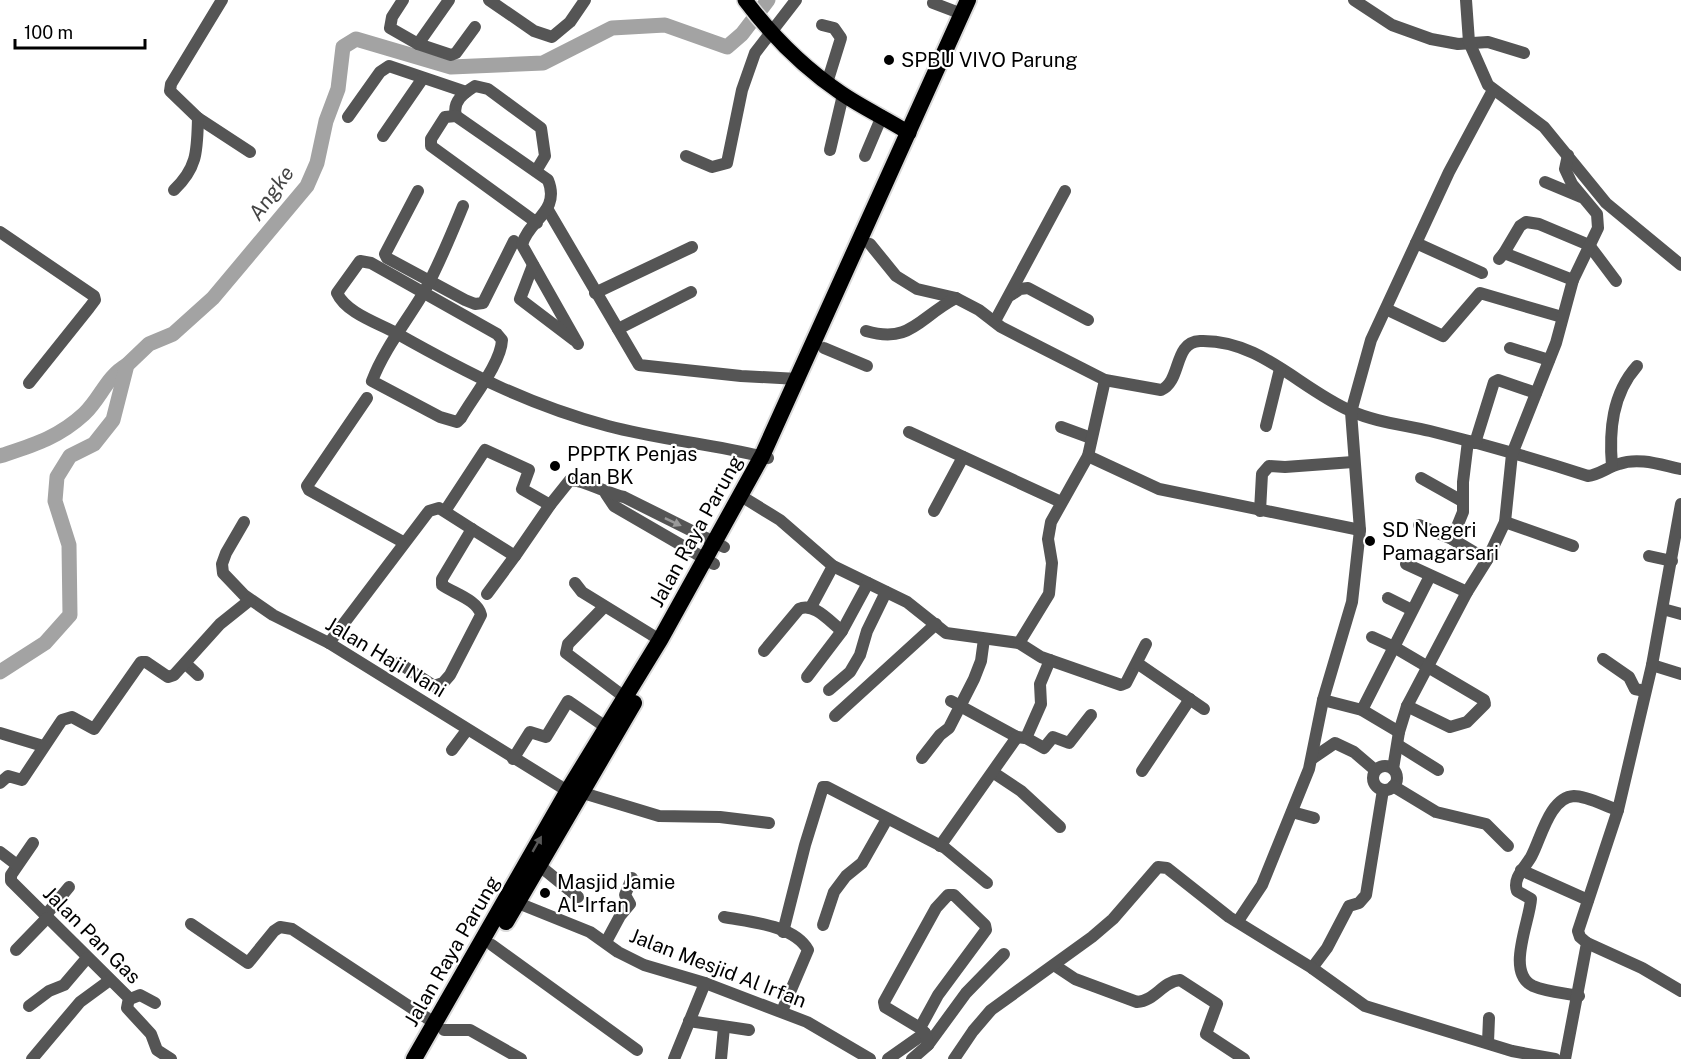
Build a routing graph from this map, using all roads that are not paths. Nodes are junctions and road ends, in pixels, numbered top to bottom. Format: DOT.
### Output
graph roads {
  1 [pos="222,0"];
  2 [pos="403,0"];
  3 [pos="448,0"];
  4 [pos="489,0"];
  5 [pos="796,0"];
  6 [pos="978,0"];
  7 [pos="1354,0"];
  8 [pos="1466,0"];
  9 [pos="579,2"];
  10 [pos="933,3"];
  11 [pos="749,5"];
  12 [pos="965,7"];
  13 [pos="822,25"];
  14 [pos="475,27"];
  15 [pos="769,29"];
  16 [pos="1469,42"];
  17 [pos="418,44"];
  18 [pos="1524,53"];
  19 [pos="423,78"];
  20 [pos="827,83"];
  21 [pos="1493,90"];
  22 [pos="466,92"];
  23 [pos="843,95"];
  24 [pos="456,116"];
  25 [pos="882,116"];
  26 [pos="348,117"];
  27 [pos="198,118"];
  28 [pos="909,133"];
  29 [pos="383,136"];
  30 [pos="830,150"];
  31 [pos="250,152"];
  32 [pos="1568,155"];
  33 [pos="686,156"];
  34 [pos="865,156"];
  35 [pos="536,171"];
  36 [pos="1545,183"];
  37 [pos="174,190"];
  38 [pos="418,191"];
  39 [pos="1065,191"];
  40 [pos="1585,198"];
  41 [pos="463,206"];
  42 [pos="548,210"];
  43 [pos="537,222"];
  44 [pos="0,232"];
  45 [pos="514,241"];
  46 [pos="1416,243"];
  47 [pos="870,244"];
  48 [pos="1589,244"];
  49 [pos="692,247"];
  50 [pos="1681,265"];
  51 [pos="533,266"];
  52 [pos="1482,273"];
  53 [pos="1573,280"];
  54 [pos="430,281"];
  55 [pos="1616,281"];
  56 [pos="595,292"];
  57 [pos="691,292"];
  58 [pos="423,294"];
  59 [pos="1011,295"];
  60 [pos="956,298"];
  61 [pos="1386,309"];
  62 [pos="835,313"];
  63 [pos="1562,317"];
  64 [pos="1088,320"];
  65 [pos="995,321"];
  66 [pos="618,329"];
  67 [pos="866,331"];
  68 [pos="397,334"];
  69 [pos="824,348"];
  70 [pos="1510,348"];
  71 [pos="1549,360"];
  72 [pos="867,366"];
  73 [pos="1637,366"];
  74 [pos="1280,369"];
  75 [pos="798,379"];
  76 [pos="1105,380"];
  77 [pos="482,381"];
  78 [pos="29,383"];
  79 [pos="1536,393"];
  80 [pos="367,398"];
  81 [pos="1351,412"];
  82 [pos="1266,426"];
  83 [pos="1062,427"];
  84 [pos="909,432"];
  85 [pos="1091,438"];
  86 [pos="1471,442"];
  87 [pos="1512,454"];
  88 [pos="1088,456"];
  89 [pos="766,457"];
  90 [pos="963,457"];
  91 [pos="1353,462"];
  92 [pos="1612,466"];
  93 [pos="1681,469"];
  94 [pos="1421,478"];
  95 [pos="746,499"];
  96 [pos="1462,501"];
  97 [pos="1061,502"];
  98 [pos="1681,504"];
  99 [pos="550,505"];
  100 [pos="446,511"];
  101 [pos="634,511"];
  102 [pos="1260,511"];
  103 [pos="934,512"];
  104 [pos="244,522"];
  105 [pos="1505,522"];
  106 [pos="1419,525"];
  107 [pos="472,529"];
  108 [pos="1360,530"];
  109 [pos="1679,530"];
  110 [pos="1452,538"];
  111 [pos="403,542"];
  112 [pos="719,544"];
  113 [pos="1573,546"];
  114 [pos="515,556"];
  115 [pos="1649,556"];
  116 [pos="1487,560"];
  117 [pos="1672,561"];
  118 [pos="708,562"];
  119 [pos="1406,564"];
  120 [pos="833,566"];
  121 [pos="1430,576"];
  122 [pos="575,583"];
  123 [pos="868,583"];
  124 [pos="886,592"];
  125 [pos="1467,592"];
  126 [pos="487,594"];
  127 [pos="1388,598"];
  128 [pos="250,600"];
  129 [pos="604,607"];
  130 [pos="811,608"];
  131 [pos="1664,609"];
  132 [pos="1412,610"];
  133 [pos="1681,614"];
  134 [pos="936,624"];
  135 [pos="842,631"];
  136 [pos="1372,637"];
  137 [pos="984,639"];
  138 [pos="660,640"];
  139 [pos="1019,643"];
  140 [pos="329,644"];
  141 [pos="1146,644"];
  142 [pos="1395,647"];
  143 [pos="764,651"];
  144 [pos="1050,660"];
  145 [pos="1603,660"];
  146 [pos="399,663"];
  147 [pos="1137,663"];
  148 [pos="186,664"];
  149 [pos="1652,665"];
  150 [pos="1427,667"];
  151 [pos="1681,674"];
  152 [pos="198,675"];
  153 [pos="807,677"];
  154 [pos="829,690"];
  155 [pos="1645,691"];
  156 [pos="1190,699"];
  157 [pos="1323,700"];
  158 [pos="629,701"];
  159 [pos="956,704"];
  160 [pos="1407,706"];
  161 [pos="1204,709"];
  162 [pos="1362,710"];
  163 [pos="1091,715"];
  164 [pos="835,716"];
  165 [pos="467,730"];
  166 [pos="611,731"];
  167 [pos="1399,732"];
  168 [pos="0,733"];
  169 [pos="1022,738"];
  170 [pos="1398,745"];
  171 [pos="43,746"];
  172 [pos="452,750"];
  173 [pos="922,758"];
  174 [pos="1313,758"];
  175 [pos="513,759"];
  176 [pos="1393,769"];
  177 [pos="1375,770"];
  178 [pos="1438,770"];
  179 [pos="1142,771"];
  180 [pos="994,773"];
  181 [pos="0,783"];
  182 [pos="1388,788"];
  183 [pos="577,794"];
  184 [pos="1618,810"];
  185 [pos="1292,812"];
  186 [pos="1314,818"];
  187 [pos="887,819"];
  188 [pos="769,823"];
  189 [pos="1060,827"];
  190 [pos="33,843"];
  191 [pos="940,846"];
  192 [pos="1508,846"];
  193 [pos="0,852"];
  194 [pos="17,865"];
  195 [pos="540,866"];
  196 [pos="1521,870"];
  197 [pos="632,878"];
  198 [pos="987,883"];
  199 [pos="69,887"];
  200 [pos="578,897"];
  201 [pos="1588,900"];
  202 [pos="518,903"];
  203 [pos="46,916"];
  204 [pos="724,917"];
  205 [pos="1238,921"];
  206 [pos="191,924"];
  207 [pos="823,925"];
  208 [pos="783,932"];
  209 [pos="606,942"];
  210 [pos="1587,943"];
  211 [pos="492,945"];
  212 [pos="16,950"];
  213 [pos="1004,954"];
  214 [pos="87,958"];
  215 [pos="1054,965"];
  216 [pos="1312,968"];
  217 [pos="110,980"];
  218 [pos="705,983"];
  219 [pos="1681,991"];
  220 [pos="1579,996"];
  221 [pos="130,999"];
  222 [pos="155,1003"];
  223 [pos="29,1006"];
  224 [pos="782,1011"];
  225 [pos="1489,1018"];
  226 [pos="689,1021"];
  227 [pos="440,1027"];
  228 [pos="724,1028"];
  229 [pos="748,1030"];
  230 [pos="924,1035"];
  231 [pos="1488,1042"];
  232 [pos="637,1050"];
  233 [pos="154,1054"];
  234 [pos="495,1054"];
  235 [pos="1511,1055"];
  236 [pos="32,1059"];
  237 [pos="171,1059"];
  238 [pos="414,1059"];
  239 [pos="428,1059"];
  240 [pos="521,1059"];
  241 [pos="674,1059"];
  242 [pos="721,1059"];
  243 [pos="870,1059"];
  244 [pos="888,1059"];
  245 [pos="912,1059"];
  246 [pos="954,1059"];
  247 [pos="1244,1059"];
  248 [pos="1555,1059"];
  249 [pos="1565,1059"];
  1 -- 27 [label="street"];
  2 -- 17 [label="street"];
  3 -- 17 [label="street"];
  4 -- 9 [label="street"];
  5 -- 15 [label="street"];
  6 -- 47 [label="highway, Jalan Raya Parung"];
  7 -- 16 [label="street"];
  8 -- 16 [label="street"];
  10 -- 12 [label="street"];
  11 -- 15 [label="main road"];
  12 -- 28 [label="highway, Jalan Raya Parung"];
  13 -- 20 [label="street"];
  14 -- 17 [label="street"];
  15 -- 20 [label="main road"];
  15 -- 33 [label="street"];
  16 -- 18 [label="street"];
  16 -- 21 [label="street"];
  19 -- 22 [label="street"];
  19 -- 26 [label="street"];
  19 -- 29 [label="street"];
  20 -- 23 [label="main road"];
  21 -- 32 [label="street"];
  21 -- 46 [label="street"];
  22 -- 24 [label="street"];
  22 -- 35 [label="street"];
  23 -- 25 [label="main road"];
  23 -- 30 [label="street"];
  24 -- 35 [label="street"];
  24 -- 43 [label="street"];
  25 -- 28 [label="main road"];
  25 -- 34 [label="street"];
  27 -- 31 [label="street"];
  27 -- 37 [label="street"];
  28 -- 62 [label="highway, Jalan Raya Parung"];
  32 -- 40 [label="street"];
  32 -- 50 [label="street"];
  35 -- 42 [label="street"];
  36 -- 40 [label="street"];
  38 -- 54 [label="street"];
  39 -- 59 [label="street"];
  40 -- 48 [label="street"];
  41 -- 54 [label="street"];
  42 -- 43 [label="street"];
  42 -- 56 [label="street"];
  43 -- 51 [label="street"];
  44 -- 78 [label="street"];
  45 -- 54 [label="street"];
  46 -- 52 [label="street"];
  46 -- 61 [label="street"];
  47 -- 60 [label="street"];
  47 -- 62 [label="highway, Jalan Raya Parung"];
  48 -- 53 [label="street"];
  48 -- 53 [label="street"];
  48 -- 55 [label="street"];
  49 -- 56 [label="street"];
  51 -- 51 [label="street"];
  53 -- 63 [label="street"];
  54 -- 58 [label="street"];
  56 -- 66 [label="street"];
  57 -- 66 [label="street"];
  58 -- 68 [label="street"];
  58 -- 68 [label="street"];
  58 -- 77 [label="street"];
  59 -- 64 [label="street"];
  59 -- 65 [label="street"];
  60 -- 65 [label="street"];
  60 -- 67 [label="street"];
  61 -- 63 [label="street"];
  61 -- 81 [label="street"];
  62 -- 69 [label="highway, Jalan Raya Parung"];
  62 -- 75 [label="highway, Jalan Raya Parung"];
  63 -- 71 [label="street"];
  65 -- 76 [label="street"];
  66 -- 75 [label="street"];
  68 -- 77 [label="street"];
  68 -- 77 [label="street"];
  69 -- 72 [label="street"];
  69 -- 89 [label="highway, Jalan Raya Parung"];
  70 -- 71 [label="street"];
  71 -- 79 [label="street"];
  73 -- 92 [label="street"];
  74 -- 76 [label="street"];
  74 -- 81 [label="street"];
  74 -- 82 [label="street"];
  75 -- 89 [label="highway, Jalan Raya Parung"];
  76 -- 85 [label="street"];
  77 -- 89 [label="street"];
  79 -- 86 [label="street"];
  79 -- 87 [label="street"];
  80 -- 111 [label="street"];
  81 -- 86 [label="street"];
  81 -- 91 [label="street"];
  83 -- 85 [label="street"];
  84 -- 90 [label="street"];
  85 -- 88 [label="street"];
  86 -- 87 [label="street"];
  86 -- 96 [label="street"];
  87 -- 92 [label="street"];
  87 -- 105 [label="street"];
  88 -- 97 [label="street"];
  88 -- 102 [label="street"];
  89 -- 95 [label="highway, Jalan Raya Parung"];
  90 -- 97 [label="street"];
  90 -- 103 [label="street"];
  91 -- 102 [label="street"];
  91 -- 108 [label="street"];
  92 -- 93 [label="street"];
  94 -- 96 [label="street"];
  95 -- 112 [label="highway, Jalan Raya Parung"];
  95 -- 120 [label="street"];
  96 -- 110 [label="street"];
  97 -- 139 [label="street"];
  98 -- 109 [label="street"];
  99 -- 100 [label="street"];
  99 -- 101 [label="street"];
  99 -- 114 [label="street"];
  100 -- 107 [label="street"];
  100 -- 111 [label="street"];
  101 -- 112 [label="street, one-way"];
  101 -- 118 [label="street"];
  102 -- 108 [label="street"];
  104 -- 128 [label="street, Jalan Haji Nani"];
  105 -- 113 [label="street"];
  105 -- 116 [label="street"];
  106 -- 110 [label="street"];
  107 -- 114 [label="street"];
  107 -- 146 [label="street"];
  108 -- 157 [label="street"];
  109 -- 117 [label="street"];
  110 -- 116 [label="street"];
  111 -- 140 [label="street"];
  112 -- 118 [label="highway, Jalan Raya Parung"];
  114 -- 126 [label="street"];
  115 -- 117 [label="street"];
  116 -- 125 [label="street"];
  117 -- 131 [label="street"];
  118 -- 138 [label="highway, Jalan Raya Parung"];
  118 -- 158 [label="highway, Jalan Raya Parung"];
  119 -- 121 [label="street"];
  120 -- 123 [label="street"];
  120 -- 130 [label="street"];
  121 -- 125 [label="street"];
  121 -- 132 [label="street"];
  122 -- 129 [label="street"];
  123 -- 124 [label="street"];
  123 -- 135 [label="street"];
  124 -- 134 [label="street"];
  124 -- 154 [label="street"];
  125 -- 150 [label="street"];
  127 -- 132 [label="street"];
  128 -- 140 [label="street, Jalan Haji Nani"];
  128 -- 148 [label="street"];
  129 -- 138 [label="street"];
  129 -- 158 [label="street"];
  130 -- 135 [label="street"];
  130 -- 143 [label="street"];
  131 -- 133 [label="street"];
  131 -- 149 [label="street"];
  132 -- 142 [label="street"];
  134 -- 137 [label="street"];
  134 -- 164 [label="street"];
  135 -- 153 [label="street"];
  136 -- 142 [label="street"];
  137 -- 139 [label="street"];
  137 -- 159 [label="street"];
  138 -- 158 [label="highway, Jalan Raya Parung"];
  139 -- 144 [label="street"];
  140 -- 165 [label="street, Jalan Haji Nani"];
  141 -- 147 [label="street"];
  142 -- 150 [label="street"];
  142 -- 162 [label="street"];
  144 -- 147 [label="street"];
  144 -- 169 [label="street"];
  145 -- 155 [label="street"];
  147 -- 156 [label="street"];
  148 -- 152 [label="street"];
  148 -- 171 [label="street"];
  149 -- 151 [label="street"];
  149 -- 155 [label="street"];
  150 -- 160 [label="street"];
  150 -- 160 [label="street"];
  155 -- 184 [label="street"];
  156 -- 161 [label="street"];
  156 -- 179 [label="street"];
  157 -- 162 [label="street"];
  157 -- 174 [label="street"];
  158 -- 166 [label="highway, Jalan Raya Parung"];
  159 -- 169 [label="street"];
  159 -- 173 [label="street"];
  160 -- 167 [label="street"];
  162 -- 167 [label="street"];
  163 -- 169 [label="street"];
  165 -- 172 [label="street"];
  165 -- 175 [label="street, Jalan Haji Nani"];
  166 -- 175 [label="street"];
  166 -- 183 [label="highway, Jalan Raya Parung"];
  167 -- 170 [label="street"];
  168 -- 171 [label="street"];
  169 -- 180 [label="street"];
  170 -- 176 [label="street"];
  170 -- 178 [label="street"];
  171 -- 181 [label="street"];
  174 -- 177 [label="street"];
  174 -- 185 [label="street"];
  175 -- 183 [label="street, Jalan Haji Nani"];
  176 -- 177 [label="street"];
  176 -- 182 [label="street"];
  177 -- 182 [label="street"];
  180 -- 189 [label="street"];
  180 -- 191 [label="street"];
  182 -- 192 [label="street"];
  182 -- 216 [label="street"];
  183 -- 188 [label="street, Jalan Haji Nani"];
  183 -- 195 [label="highway, Jalan Raya Parung"];
  227 -- 183 [label="highway, Jalan Raya Parung, one-way"];
  184 -- 196 [label="street"];
  184 -- 201 [label="street"];
  185 -- 186 [label="street"];
  185 -- 205 [label="street"];
  187 -- 191 [label="street"];
  187 -- 207 [label="street"];
  187 -- 208 [label="street"];
  190 -- 194 [label="street"];
  191 -- 198 [label="street"];
  193 -- 194 [label="street"];
  194 -- 203 [label="street, Jalan Pan Gas"];
  195 -- 200 [label="street"];
  195 -- 202 [label="highway, Jalan Raya Parung"];
  196 -- 201 [label="street"];
  196 -- 220 [label="street"];
  197 -- 209 [label="street"];
  199 -- 203 [label="street"];
  201 -- 210 [label="street"];
  202 -- 209 [label="street, Jalan Mesjid Al Irfan"];
  202 -- 211 [label="highway, Jalan Raya Parung"];
  203 -- 212 [label="street"];
  203 -- 214 [label="street, Jalan Pan Gas"];
  204 -- 208 [label="street"];
  205 -- 215 [label="street"];
  205 -- 216 [label="street"];
  206 -- 227 [label="street"];
  208 -- 224 [label="street"];
  209 -- 218 [label="street, Jalan Mesjid Al Irfan"];
  210 -- 219 [label="street"];
  210 -- 220 [label="street"];
  211 -- 227 [label="highway, Jalan Raya Parung"];
  211 -- 232 [label="street"];
  213 -- 230 [label="street"];
  214 -- 217 [label="street, Jalan Pan Gas"];
  214 -- 223 [label="street"];
  215 -- 246 [label="street"];
  215 -- 247 [label="street"];
  216 -- 231 [label="street"];
  217 -- 221 [label="street, Jalan Pan Gas"];
  217 -- 236 [label="street"];
  218 -- 224 [label="street, Jalan Mesjid Al Irfan"];
  218 -- 226 [label="street"];
  220 -- 249 [label="street"];
  221 -- 222 [label="street"];
  221 -- 233 [label="street, Jalan Pan Gas"];
  224 -- 243 [label="street, Jalan Mesjid Al Irfan"];
  225 -- 231 [label="street"];
  226 -- 228 [label="street"];
  226 -- 241 [label="street"];
  227 -- 234 [label="street"];
  227 -- 238 [label="highway, Jalan Raya Parung"];
  227 -- 239 [label="highway, Jalan Raya Parung"];
  228 -- 229 [label="street"];
  228 -- 242 [label="street"];
  230 -- 230 [label="street"];
  230 -- 244 [label="street"];
  230 -- 245 [label="street"];
  231 -- 235 [label="street"];
  233 -- 237 [label="street, Jalan Pan Gas"];
  234 -- 240 [label="street"];
  235 -- 248 [label="street"];
}
